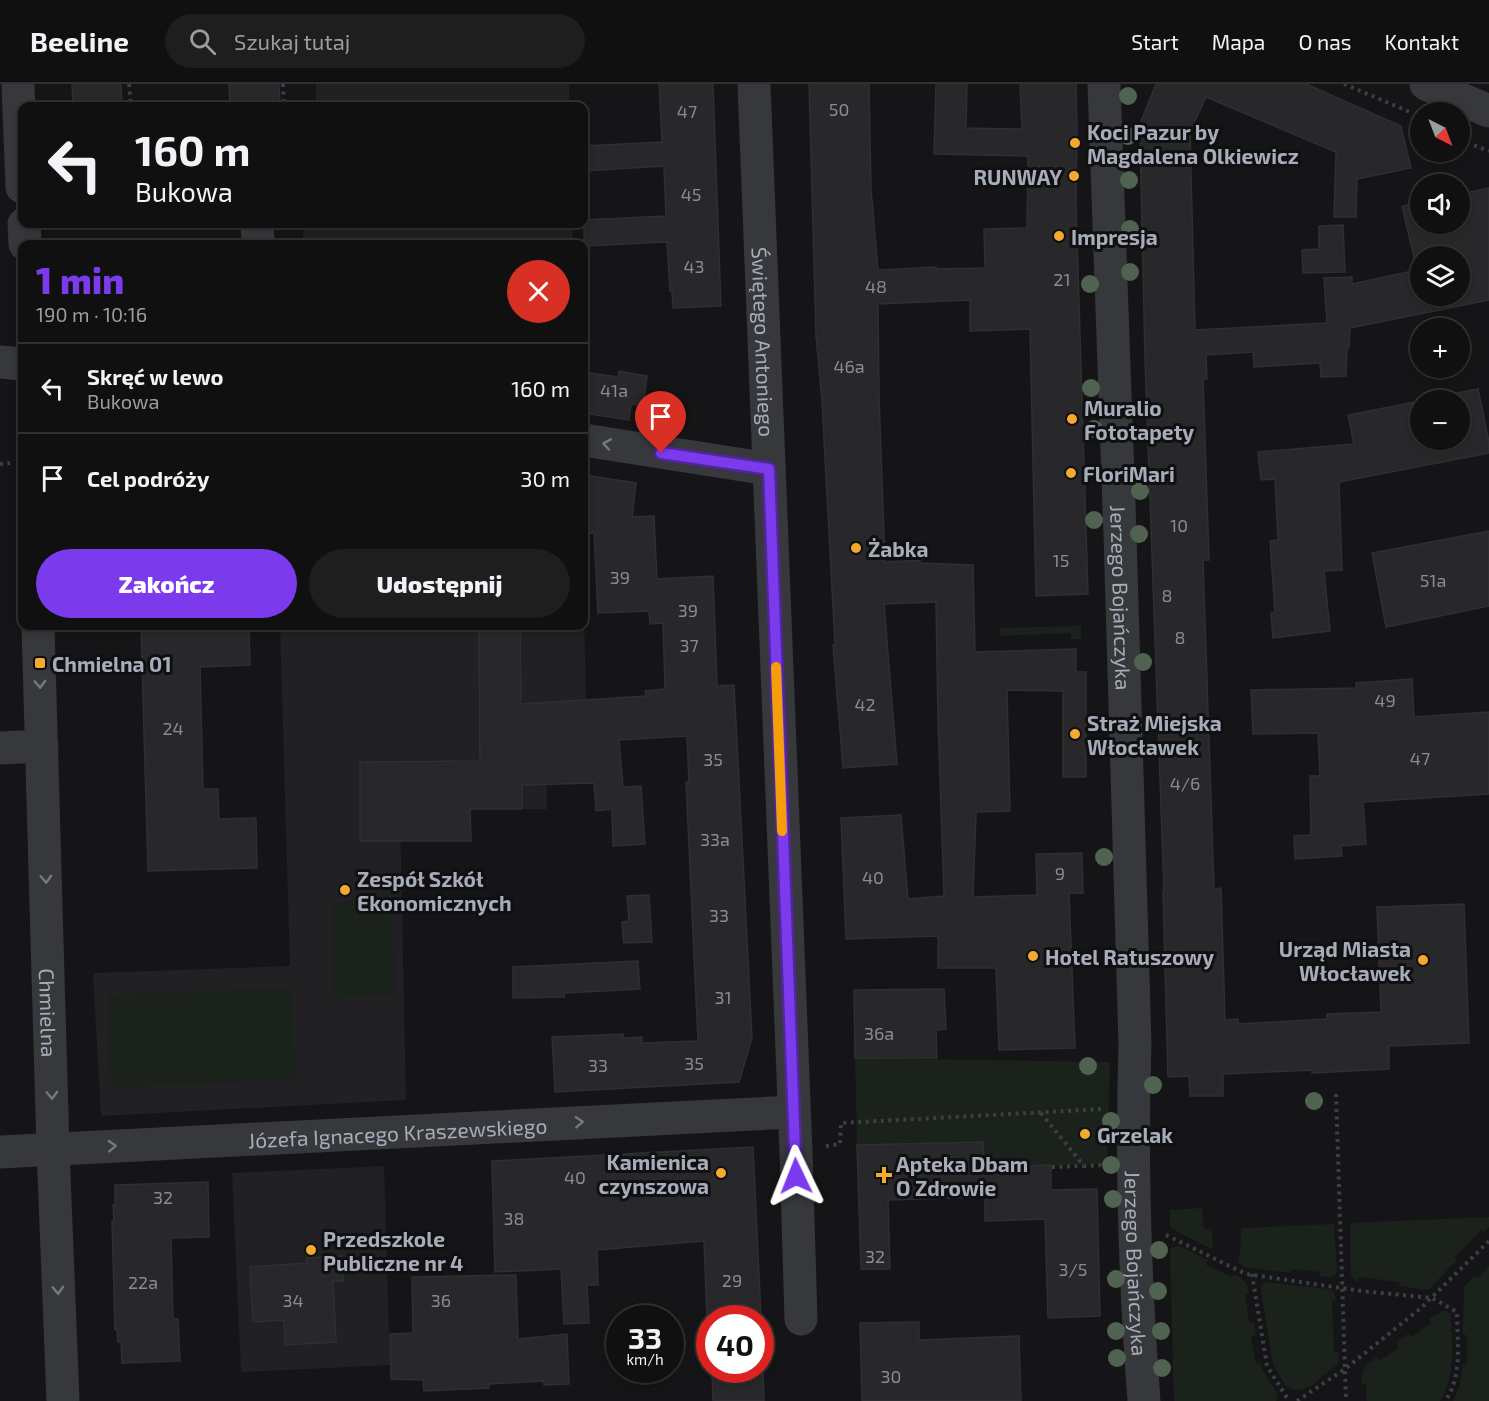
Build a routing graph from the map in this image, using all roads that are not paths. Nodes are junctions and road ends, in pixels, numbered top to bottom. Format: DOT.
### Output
graph roads {
  1 [pos="18,84"];
  2 [pos="754,84"];
  3 [pos="1104,84"];
  4 [pos="1426,84"];
  5 [pos="19,102"];
  6 [pos="1489,111"];
  7 [pos="0,362"];
  8 [pos="18,364"];
  9 [pos="588,441"];
  10 [pos="769,469"];
  11 [pos="38,630"];
  12 [pos="42,746"];
  13 [pos="0,748"];
  14 [pos="793,1112"];
  15 [pos="53,1149"];
  16 [pos="0,1152"];
  17 [pos="801,1319"];
  18 [pos="63,1401"];
  19 [pos="1144,1401"];
  1 -- 5 [label="street"];
  2 -- 10 [label="street, Świętego Antoniego"];
  3 -- 19 [label="street, Jerzego Bojańczyka"];
  4 -- 6 [label="street"];
  7 -- 8 [label="street"];
  10 -- 9 [label="street, one-way"];
  10 -- 14 [label="street, Świętego Antoniego"];
  11 -- 12 [label="street, Chmielna, one-way"];
  12 -- 13 [label="street"];
  12 -- 15 [label="street, Chmielna, one-way"];
  15 -- 14 [label="street, Józefa Ignacego Kraszewskiego, one-way"];
  14 -- 17 [label="street, Świętego Antoniego"];
  15 -- 16 [label="street, Józefa Ignacego Kraszewskiego"];
  15 -- 18 [label="street, Chmielna, one-way"];
}
